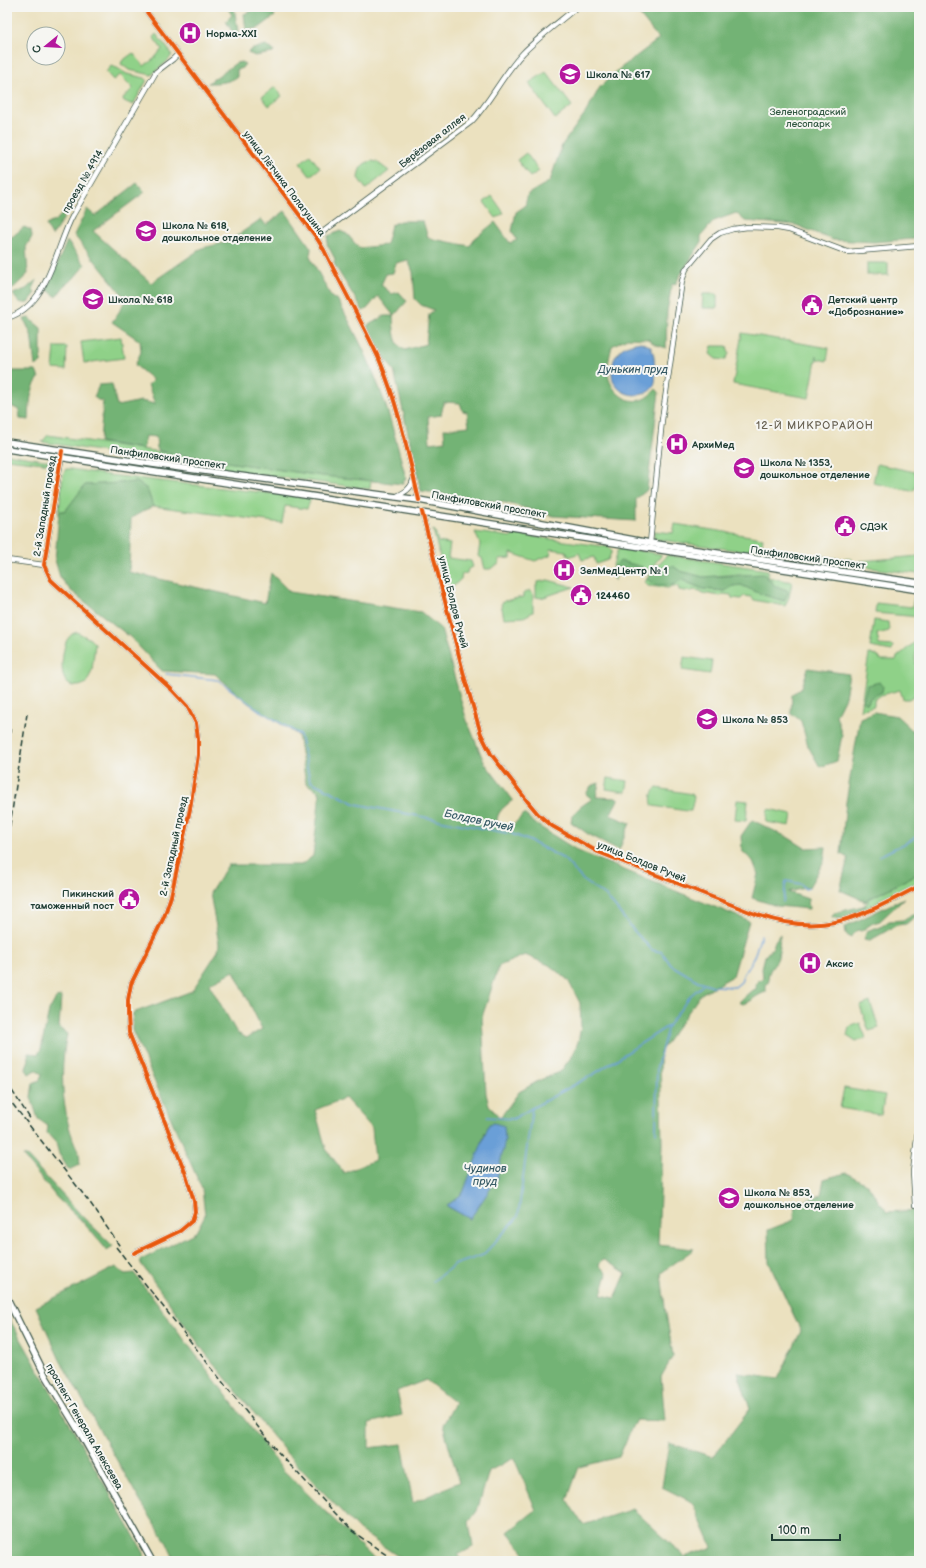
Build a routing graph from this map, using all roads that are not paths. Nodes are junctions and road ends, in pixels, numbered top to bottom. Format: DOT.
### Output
graph roads {
  1 [pos="143,7"];
  2 [pos="577,7"];
  3 [pos="178,54"];
  4 [pos="316,237"];
  5 [pos="919,246"];
  6 [pos="7,318"];
  7 [pos="7,442"];
  8 [pos="7,449"];
  9 [pos="62,454"];
  10 [pos="413,478"];
  11 [pos="395,497"];
  12 [pos="418,500"];
  13 [pos="422,512"];
  14 [pos="650,543"];
  15 [pos="7,560"];
  16 [pos="44,565"];
  17 [pos="919,583"];
  18 [pos="919,590"];
  19 [pos="919,886"];
  20 [pos="919,1121"];
  21 [pos="919,1204"];
  22 [pos="134,1253"];
  23 [pos="7,1298"];
  24 [pos="152,1561"];
  1 -- 3 [label="street, улица Лётчика Полагушина"];
  2 -- 4 [label="street, Берёзовая аллея"];
  3 -- 4 [label="street, улица Лётчика Полагушина"];
  3 -- 6 [label="street, проезд № 4914"];
  4 -- 10 [label="street, улица Лётчика Полагушина"];
  5 -- 14 [label="street"];
  7 -- 9 [label="main road, Панфиловский проспект"];
  8 -- 9 [label="main road, Панфиловский проспект"];
  9 -- 11 [label="main road, Панфиловский проспект"];
  9 -- 13 [label="main road, Панфиловский проспект"];
  9 -- 16 [label="street, 2-й Западный проезд"];
  10 -- 11 [label="street"];
  10 -- 12 [label="street, улица Лётчика Полагушина"];
  11 -- 12 [label="main road, Панфиловский проспект"];
  12 -- 13 [label="main road"];
  12 -- 14 [label="main road, Панфиловский проспект"];
  13 -- 18 [label="main road, Панфиловский проспект"];
  13 -- 19 [label="street, улица Болдов Ручей"];
  14 -- 17 [label="main road, Панфиловский проспект"];
  15 -- 16 [label="street, 2-й Западный проезд"];
  16 -- 22 [label="street, 2-й Западный проезд"];
  20 -- 21 [label="street"];
  23 -- 24 [label="main road, проспект Генерала Алексеева"];
}
